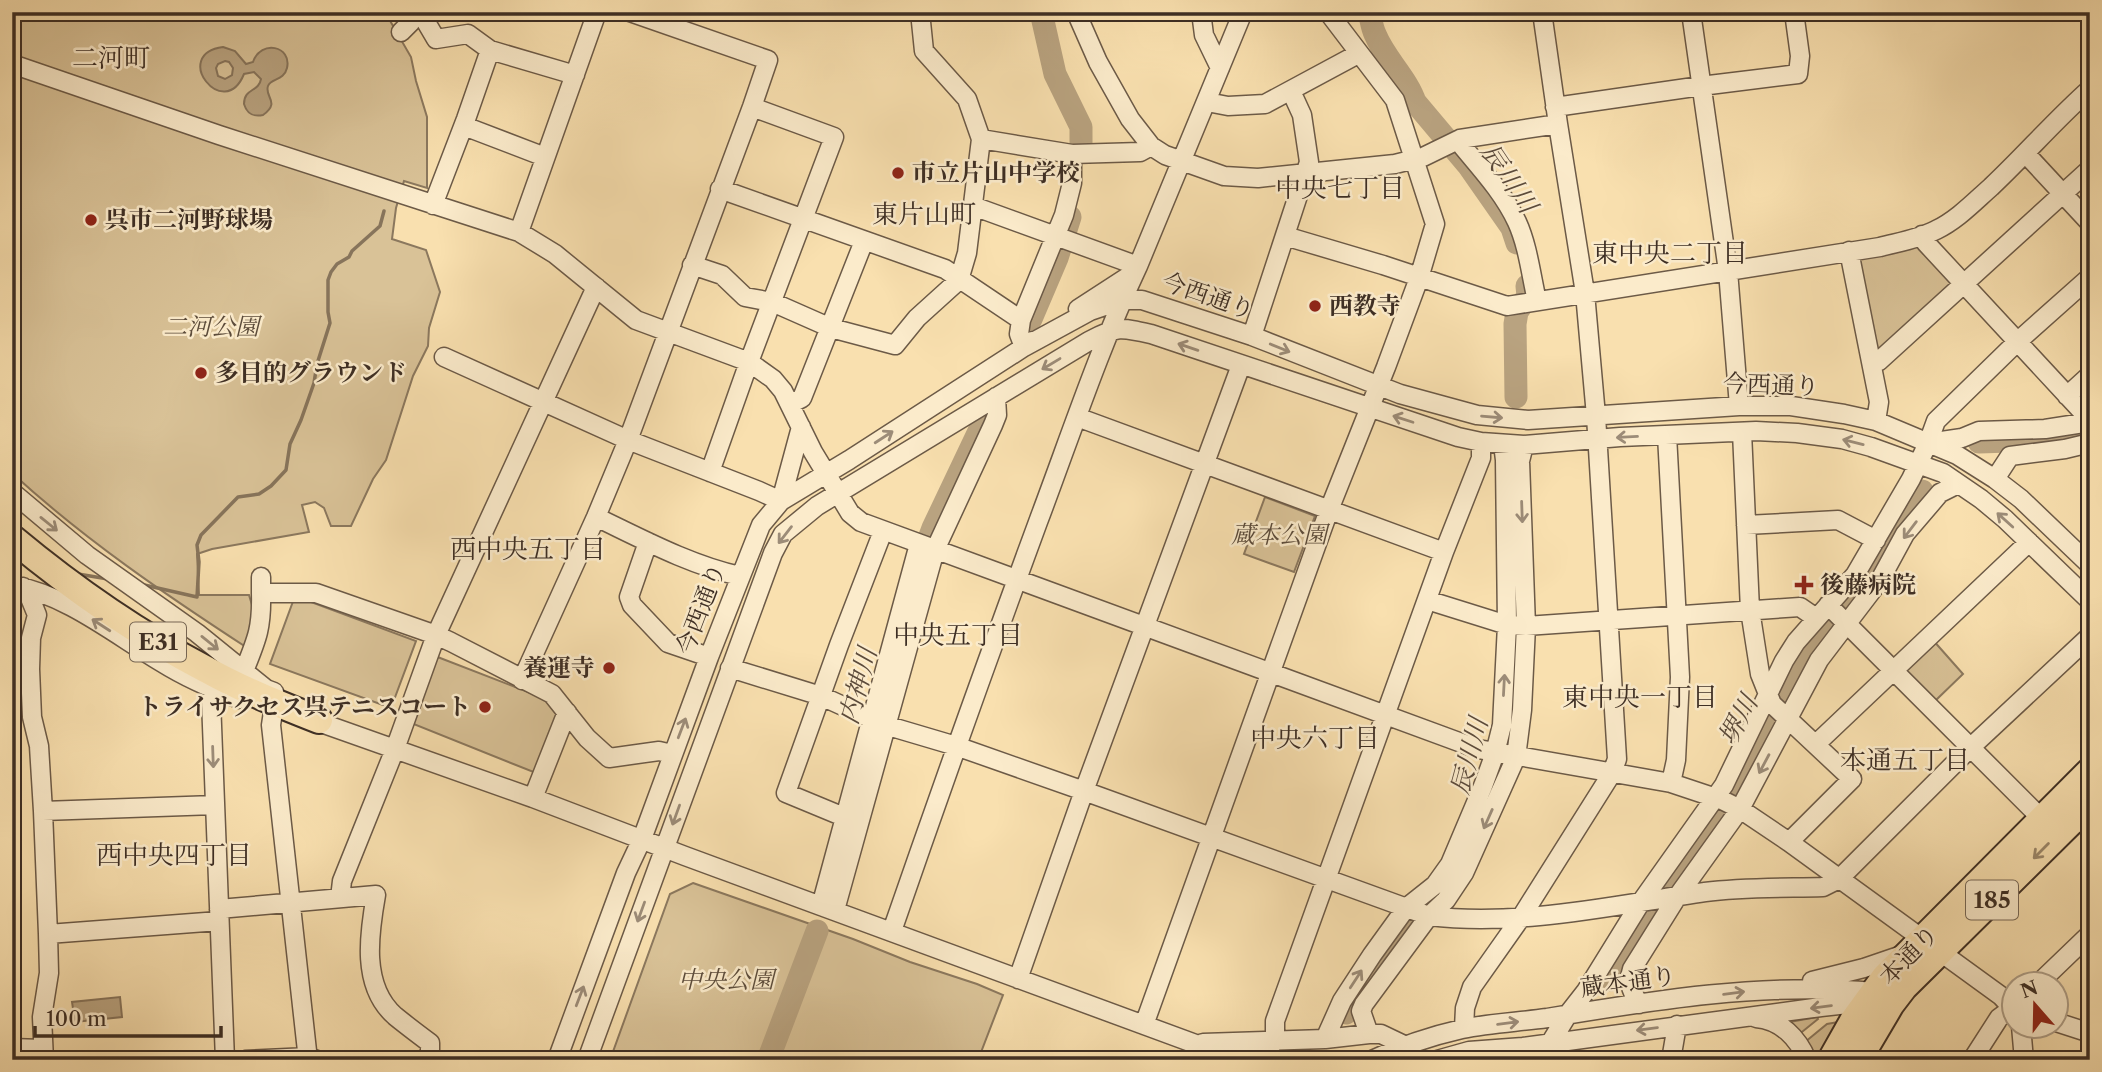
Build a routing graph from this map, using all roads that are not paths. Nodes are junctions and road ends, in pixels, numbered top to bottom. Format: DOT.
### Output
graph roads {
  1 [pos="411,12"];
  2 [pos="418,12"];
  3 [pos="597,12"];
  4 [pos="630,12"];
  5 [pos="920,12"];
  6 [pos="1076,12"];
  7 [pos="1201,12"];
  8 [pos="1243,12"];
  9 [pos="1328,12"];
  10 [pos="1542,12"];
  11 [pos="1690,12"];
  12 [pos="1794,12"];
  13 [pos="401,32"];
  14 [pos="490,50"];
  15 [pos="1358,54"];
  16 [pos="12,64"];
  17 [pos="1220,68"];
  18 [pos="575,75"];
  19 [pos="1701,86"];
  20 [pos="2090,89"];
  21 [pos="1291,92"];
  22 [pos="1207,102"];
  23 [pos="752,107"];
  24 [pos="1557,115"];
  25 [pos="464,126"];
  26 [pos="981,139"];
  27 [pos="1452,143"];
  28 [pos="1151,146"];
  29 [pos="2026,153"];
  30 [pos="1072,155"];
  31 [pos="545,158"];
  32 [pos="1413,159"];
  33 [pos="1181,161"];
  34 [pos="2090,169"];
  35 [pos="1306,174"];
  36 [pos="720,189"];
  37 [pos="2063,195"];
  38 [pos="433,205"];
  39 [pos="973,206"];
  40 [pos="803,220"];
  41 [pos="2090,223"];
  42 [pos="519,232"];
  43 [pos="1922,235"];
  44 [pos="1284,236"];
  45 [pos="1062,238"];
  46 [pos="864,241"];
  47 [pos="1849,251"];
  48 [pos="692,265"];
  49 [pos="1137,269"];
  50 [pos="1728,271"];
  51 [pos="1419,278"];
  52 [pos="2090,278"];
  53 [pos="960,280"];
  54 [pos="1964,284"];
  55 [pos="596,287"];
  56 [pos="1585,293"];
  57 [pos="1122,300"];
  58 [pos="1537,301"];
  59 [pos="772,302"];
  60 [pos="1021,320"];
  61 [pos="831,328"];
  62 [pos="1110,330"];
  63 [pos="668,331"];
  64 [pos="1252,336"];
  65 [pos="2017,342"];
  66 [pos="1024,347"];
  67 [pos="444,357"];
  68 [pos="749,362"];
  69 [pos="1871,363"];
  70 [pos="1241,365"];
  71 [pos="2090,375"];
  72 [pos="1379,386"];
  73 [pos="2067,396"];
  74 [pos="996,397"];
  75 [pos="542,403"];
  76 [pos="790,404"];
  77 [pos="1739,406"];
  78 [pos="1369,407"];
  79 [pos="1596,416"];
  80 [pos="1077,417"];
  81 [pos="1876,421"];
  82 [pos="2090,421"];
  83 [pos="801,427"];
  84 [pos="1742,432"];
  85 [pos="1667,435"];
  86 [pos="1598,439"];
  87 [pos="628,440"];
  88 [pos="1481,442"];
  89 [pos="1928,443"];
  90 [pos="2090,443"];
  91 [pos="1503,444"];
  92 [pos="1524,445"];
  93 [pos="1203,464"];
  94 [pos="1918,464"];
  95 [pos="710,472"];
  96 [pos="826,473"];
  97 [pos="1995,479"];
  98 [pos="1958,484"];
  99 [pos="12,492"];
  100 [pos="838,494"];
  101 [pos="780,501"];
  102 [pos="1329,510"];
  103 [pos="596,517"];
  104 [pos="1746,525"];
  105 [pos="883,531"];
  106 [pos="12,538"];
  107 [pos="1876,540"];
  108 [pos="2029,541"];
  109 [pos="648,542"];
  110 [pos="927,547"];
  111 [pos="1444,552"];
  112 [pos="2090,565"];
  113 [pos="740,576"];
  114 [pos="1017,579"];
  115 [pos="17,586"];
  116 [pos="1427,600"];
  117 [pos="2090,601"];
  118 [pos="1750,610"];
  119 [pos="1676,615"];
  120 [pos="1833,615"];
  121 [pos="1608,620"];
  122 [pos="1507,625"];
  123 [pos="1526,625"];
  124 [pos="1144,626"];
  125 [pos="436,635"];
  126 [pos="2090,636"];
  127 [pos="709,657"];
  128 [pos="730,668"];
  129 [pos="1893,669"];
  130 [pos="244,671"];
  131 [pos="1270,672"];
  132 [pos="522,680"];
  133 [pos="214,689"];
  134 [pos="821,696"];
  135 [pos="1778,708"];
  136 [pos="273,712"];
  137 [pos="567,712"];
  138 [pos="1386,715"];
  139 [pos="319,720"];
  140 [pos="878,722"];
  141 [pos="1816,744"];
  142 [pos="956,746"];
  143 [pos="1970,748"];
  144 [pos="395,749"];
  145 [pos="1495,753"];
  146 [pos="672,754"];
  147 [pos="1516,757"];
  148 [pos="2090,771"];
  149 [pos="1612,773"];
  150 [pos="1671,783"];
  151 [pos="1084,791"];
  152 [pos="533,797"];
  153 [pos="215,804"];
  154 [pos="1728,804"];
  155 [pos="43,811"];
  156 [pos="2085,816"];
  157 [pos="844,817"];
  158 [pos="2042,819"];
  159 [pos="1211,837"];
  160 [pos="642,839"];
  161 [pos="1789,842"];
  162 [pos="664,847"];
  163 [pos="1325,879"];
  164 [pos="1839,879"];
  165 [pos="340,898"];
  166 [pos="1673,898"];
  167 [pos="1644,902"];
  168 [pos="291,903"];
  169 [pos="828,908"];
  170 [pos="1406,908"];
  171 [pos="219,915"];
  172 [pos="1429,916"];
  173 [pos="1520,919"];
  174 [pos="892,932"];
  175 [pos="48,934"];
  176 [pos="2090,934"];
  177 [pos="1923,948"];
  178 [pos="2053,970"];
  179 [pos="1018,979"];
  180 [pos="1767,989"];
  181 [pos="2000,995"];
  182 [pos="1881,1000"];
  183 [pos="1639,1004"];
  184 [pos="1568,1014"];
  185 [pos="1739,1017"];
  186 [pos="2000,1017"];
  187 [pos="1144,1025"];
  188 [pos="1677,1025"];
  189 [pos="2070,1027"];
  190 [pos="1464,1028"];
  191 [pos="2090,1033"];
  192 [pos="1369,1034"];
  193 [pos="1325,1039"];
  194 [pos="2022,1040"];
  195 [pos="1275,1042"];
  196 [pos="1552,1042"];
  197 [pos="1193,1044"];
  198 [pos="1404,1045"];
  199 [pos="12,1048"];
  200 [pos="43,1054"];
  201 [pos="311,1059"];
  202 [pos="1237,1059"];
  203 [pos="225,1060"];
  204 [pos="245,1060"];
  205 [pos="427,1060"];
  206 [pos="556,1060"];
  207 [pos="587,1060"];
  208 [pos="1372,1060"];
  209 [pos="1437,1060"];
  210 [pos="1541,1060"];
  211 [pos="1671,1060"];
  212 [pos="1807,1060"];
  213 [pos="1831,1060"];
  214 [pos="1858,1060"];
  215 [pos="1972,1060"];
  216 [pos="2024,1060"];
  1 -- 13 [label="street"];
  2 -- 14 [label="street"];
  3 -- 18 [label="street"];
  4 -- 23 [label="street"];
  5 -- 26 [label="street"];
  6 -- 28 [label="street"];
  7 -- 17 [label="street"];
  8 -- 17 [label="street"];
  9 -- 15 [label="street"];
  10 -- 24 [label="street"];
  11 -- 19 [label="street"];
  12 -- 19 [label="street"];
  14 -- 18 [label="street"];
  14 -- 25 [label="street"];
  15 -- 21 [label="street"];
  15 -- 32 [label="street"];
  16 -- 38 [label="street"];
  17 -- 22 [label="street"];
  18 -- 31 [label="street"];
  19 -- 24 [label="street"];
  19 -- 50 [label="street"];
  20 -- 29 [label="street"];
  21 -- 22 [label="street"];
  21 -- 35 [label="street"];
  22 -- 33 [label="street"];
  23 -- 36 [label="street"];
  23 -- 40 [label="street"];
  24 -- 27 [label="street"];
  24 -- 56 [label="street"];
  25 -- 31 [label="street"];
  25 -- 38 [label="street"];
  26 -- 30 [label="street"];
  26 -- 39 [label="street"];
  27 -- 32 [label="street"];
  27 -- 58 [label="street"];
  28 -- 30 [label="street"];
  28 -- 33 [label="street"];
  29 -- 37 [label="street"];
  29 -- 43 [label="street"];
  30 -- 45 [label="street"];
  31 -- 42 [label="street"];
  32 -- 35 [label="street"];
  32 -- 51 [label="street"];
  33 -- 35 [label="street"];
  33 -- 49 [label="street"];
  34 -- 37 [label="street"];
  35 -- 44 [label="street"];
  36 -- 40 [label="street"];
  36 -- 48 [label="street"];
  37 -- 41 [label="street"];
  37 -- 54 [label="street"];
  38 -- 42 [label="street"];
  39 -- 45 [label="street"];
  39 -- 53 [label="street"];
  40 -- 46 [label="street"];
  40 -- 59 [label="street"];
  42 -- 55 [label="street"];
  43 -- 47 [label="street"];
  43 -- 54 [label="street"];
  44 -- 51 [label="street"];
  44 -- 64 [label="street"];
  45 -- 49 [label="street"];
  45 -- 60 [label="street"];
  46 -- 53 [label="street"];
  46 -- 61 [label="street"];
  47 -- 50 [label="street"];
  47 -- 69 [label="street"];
  48 -- 59 [label="street"];
  48 -- 63 [label="street"];
  49 -- 57 [label="street"];
  49 -- 66 [label="street"];
  50 -- 56 [label="street"];
  50 -- 77 [label="street"];
  51 -- 58 [label="street"];
  51 -- 72 [label="street"];
  52 -- 65 [label="street"];
  53 -- 60 [label="street"];
  53 -- 61 [label="street"];
  54 -- 65 [label="street"];
  54 -- 69 [label="street"];
  55 -- 63 [label="street"];
  55 -- 75 [label="street"];
  56 -- 58 [label="street"];
  56 -- 79 [label="street"];
  57 -- 62 [label="street"];
  57 -- 64 [label="street, 今西通り"];
  57 -- 66 [label="street, 今西通り"];
  59 -- 61 [label="street"];
  59 -- 68 [label="street"];
  60 -- 66 [label="street"];
  61 -- 76 [label="street"];
  70 -- 62 [label="street, 今西通り, one-way"];
  62 -- 74 [label="street, 今西通り, one-way"];
  62 -- 80 [label="street"];
  63 -- 68 [label="street"];
  63 -- 87 [label="street"];
  64 -- 72 [label="street, 今西通り, one-way"];
  65 -- 73 [label="street"];
  65 -- 89 [label="street"];
  96 -- 66 [label="street, 今西通り, one-way"];
  67 -- 75 [label="street"];
  68 -- 76 [label="street"];
  68 -- 95 [label="street"];
  69 -- 81 [label="street"];
  70 -- 78 [label="street, 今西通り"];
  70 -- 93 [label="street"];
  71 -- 73 [label="street"];
  72 -- 78 [label="street"];
  72 -- 79 [label="street, 今西通り, one-way"];
  73 -- 82 [label="street"];
  74 -- 100 [label="street, 今西通り"];
  74 -- 110 [label="street"];
  75 -- 87 [label="street"];
  75 -- 125 [label="street"];
  76 -- 83 [label="street"];
  77 -- 79 [label="street, 今西通り"];
  77 -- 81 [label="street, 今西通り"];
  88 -- 78 [label="street, 今西通り, one-way"];
  78 -- 102 [label="street"];
  79 -- 86 [label="street"];
  80 -- 93 [label="street"];
  80 -- 114 [label="street"];
  81 -- 89 [label="street, 今西通り"];
  82 -- 89 [label="street"];
  83 -- 96 [label="street"];
  83 -- 101 [label="street"];
  84 -- 85 [label="street, 今西通り"];
  94 -- 84 [label="street, 今西通り, one-way"];
  84 -- 104 [label="street"];
  85 -- 86 [label="street, 今西通り, one-way"];
  85 -- 119 [label="street"];
  86 -- 92 [label="street, 今西通り"];
  86 -- 121 [label="street"];
  87 -- 95 [label="street"];
  87 -- 103 [label="street"];
  88 -- 91 [label="street, 今西通り"];
  88 -- 111 [label="street"];
  89 -- 94 [label="street"];
  89 -- 97 [label="street, 今西通り"];
  90 -- 97 [label="street"];
  91 -- 92 [label="street, 今西通り"];
  91 -- 122 [label="street"];
  92 -- 123 [label="street, one-way"];
  93 -- 102 [label="street"];
  93 -- 124 [label="street"];
  94 -- 98 [label="street, 今西通り"];
  94 -- 107 [label="street"];
  95 -- 101 [label="street"];
  96 -- 100 [label="street"];
  96 -- 101 [label="street, 今西通り"];
  97 -- 112 [label="street, 今西通り"];
  108 -- 98 [label="street, 今西通り, one-way"];
  98 -- 120 [label="street, one-way"];
  99 -- 130 [label="street, one-way"];
  100 -- 105 [label="street"];
  100 -- 128 [label="street, 今西通り, one-way"];
  101 -- 113 [label="street, 今西通り"];
  102 -- 111 [label="street"];
  102 -- 131 [label="street"];
  103 -- 109 [label="street"];
  103 -- 132 [label="street"];
  104 -- 107 [label="street"];
  104 -- 118 [label="street"];
  105 -- 110 [label="street"];
  105 -- 134 [label="street"];
  106 -- 139 [label="highway, E31"];
  107 -- 120 [label="street"];
  108 -- 117 [label="street, 今西通り"];
  108 -- 129 [label="street"];
  109 -- 113 [label="street"];
  109 -- 127 [label="street"];
  110 -- 114 [label="street"];
  110 -- 140 [label="street"];
  111 -- 116 [label="street"];
  113 -- 127 [label="street, 今西通り"];
  114 -- 124 [label="street"];
  114 -- 142 [label="street"];
  133 -- 115 [label="street, one-way"];
  115 -- 155 [label="street"];
  116 -- 122 [label="street"];
  116 -- 138 [label="street"];
  118 -- 119 [label="street"];
  118 -- 120 [label="street"];
  118 -- 135 [label="street"];
  119 -- 121 [label="street"];
  119 -- 150 [label="street"];
  120 -- 129 [label="street"];
  120 -- 135 [label="street"];
  120 -- 135 [label="street"];
  121 -- 123 [label="street"];
  121 -- 149 [label="street"];
  122 -- 123 [label="street"];
  145 -- 122 [label="street, one-way"];
  123 -- 147 [label="street"];
  124 -- 131 [label="street"];
  124 -- 151 [label="street"];
  125 -- 130 [label="street"];
  125 -- 132 [label="street"];
  125 -- 144 [label="street"];
  126 -- 143 [label="street"];
  146 -- 127 [label="street, 今西通り, one-way"];
  128 -- 134 [label="street"];
  128 -- 162 [label="street, 今西通り, one-way"];
  129 -- 141 [label="street"];
  129 -- 143 [label="street"];
  130 -- 144 [label="street"];
  131 -- 138 [label="street"];
  131 -- 159 [label="street"];
  132 -- 137 [label="street"];
  133 -- 136 [label="street"];
  133 -- 153 [label="street, one-way"];
  134 -- 140 [label="street"];
  134 -- 157 [label="street"];
  135 -- 141 [label="street"];
  135 -- 154 [label="street, one-way"];
  135 -- 154 [label="street"];
  136 -- 139 [label="street"];
  136 -- 168 [label="street"];
  137 -- 146 [label="street"];
  137 -- 152 [label="street"];
  138 -- 145 [label="street"];
  138 -- 163 [label="street"];
  139 -- 144 [label="street"];
  140 -- 142 [label="street"];
  140 -- 157 [label="street"];
  140 -- 169 [label="street"];
  141 -- 161 [label="street"];
  142 -- 151 [label="street"];
  142 -- 174 [label="street"];
  143 -- 158 [label="street"];
  143 -- 164 [label="street"];
  144 -- 152 [label="street"];
  144 -- 165 [label="street"];
  145 -- 147 [label="street"];
  145 -- 170 [label="street"];
  146 -- 160 [label="street, 今西通り"];
  147 -- 149 [label="street"];
  147 -- 172 [label="street, one-way"];
  148 -- 158 [label="highway, 本通り / 185"];
  149 -- 150 [label="street"];
  149 -- 173 [label="street"];
  150 -- 154 [label="street"];
  151 -- 159 [label="street"];
  151 -- 179 [label="street"];
  152 -- 160 [label="street"];
  153 -- 155 [label="street"];
  153 -- 171 [label="street"];
  154 -- 161 [label="street"];
  154 -- 166 [label="street"];
  154 -- 167 [label="street"];
  155 -- 175 [label="street"];
  156 -- 177 [label="highway, 本通り / 185, one-way"];
  157 -- 169 [label="street"];
  158 -- 177 [label="highway, 本通り / 185"];
  159 -- 163 [label="street"];
  159 -- 187 [label="street"];
  160 -- 162 [label="street"];
  206 -- 160 [label="street, 今西通り, one-way"];
  161 -- 164 [label="street"];
  162 -- 169 [label="street"];
  162 -- 207 [label="street, 今西通り, one-way"];
  163 -- 170 [label="street"];
  163 -- 195 [label="street"];
  164 -- 166 [label="street"];
  164 -- 177 [label="street"];
  165 -- 168 [label="street"];
  165 -- 205 [label="street"];
  166 -- 167 [label="street"];
  166 -- 183 [label="street"];
  167 -- 173 [label="street"];
  167 -- 184 [label="street"];
  168 -- 171 [label="street"];
  168 -- 201 [label="street"];
  169 -- 174 [label="street"];
  170 -- 172 [label="street"];
  193 -- 170 [label="street, one-way"];
  171 -- 175 [label="street"];
  171 -- 203 [label="street"];
  172 -- 173 [label="street"];
  172 -- 192 [label="street"];
  173 -- 190 [label="street"];
  174 -- 179 [label="street"];
  175 -- 200 [label="street"];
  176 -- 178 [label="street"];
  177 -- 180 [label="street"];
  177 -- 181 [label="street"];
  177 -- 182 [label="highway, 本通り / 185"];
  179 -- 187 [label="street"];
  180 -- 182 [label="street, 蔵本通り"];
  183 -- 180 [label="street, 蔵本通り, one-way"];
  182 -- 185 [label="street, 蔵本通り, one-way"];
  182 -- 213 [label="highway, 本通り / 185"];
  182 -- 214 [label="highway, 本通り / 185"];
  183 -- 184 [label="street, 蔵本通り"];
  190 -- 184 [label="street, 蔵本通り, one-way"];
  184 -- 196 [label="street"];
  185 -- 188 [label="street, 蔵本通り"];
  185 -- 212 [label="street"];
  186 -- 215 [label="street"];
  187 -- 197 [label="street"];
  188 -- 196 [label="street, 蔵本通り, one-way"];
  188 -- 211 [label="street"];
  189 -- 191 [label="street"];
  190 -- 198 [label="street, 蔵本通り"];
  192 -- 193 [label="street"];
  192 -- 198 [label="street"];
  193 -- 195 [label="street"];
  194 -- 216 [label="street"];
  195 -- 197 [label="street"];
  196 -- 209 [label="street, 蔵本通り"];
  196 -- 210 [label="street"];
  197 -- 202 [label="street"];
  198 -- 208 [label="street, 蔵本通り"];
  199 -- 200 [label="street"];
  201 -- 204 [label="street"];
}
